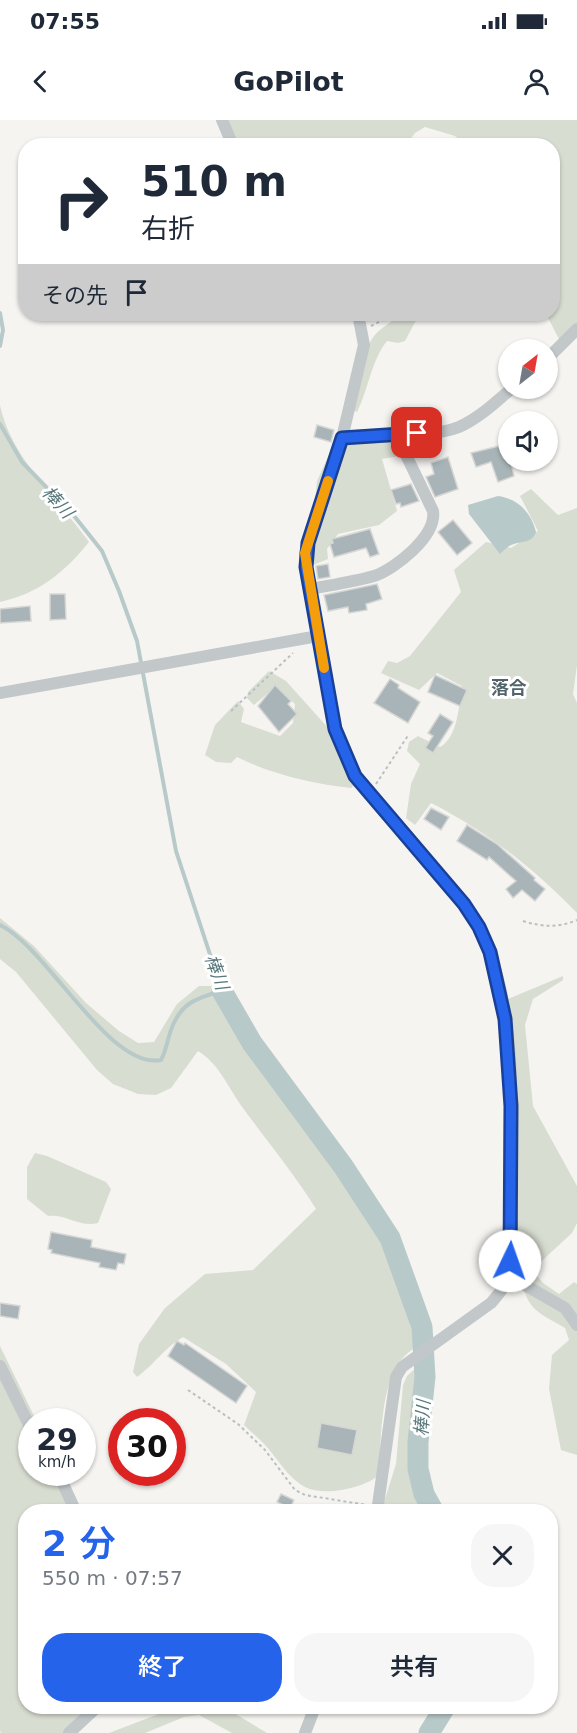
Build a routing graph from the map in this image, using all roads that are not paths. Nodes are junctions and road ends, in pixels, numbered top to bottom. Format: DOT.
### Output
graph roads {
  1 [pos="222,120"];
  2 [pos="230,138"];
  3 [pos="360,321"];
  4 [pos="577,329"];
  5 [pos="558,348"];
  6 [pos="499,399"];
  7 [pos="396,434"];
  8 [pos="342,438"];
  9 [pos="310,590"];
  10 [pos="312,637"];
  11 [pos="0,693"];
  12 [pos="509,1276"];
  13 [pos="577,1325"];
  14 [pos="0,1366"];
  15 [pos="21,1408"];
  16 [pos="64,1486"];
  17 [pos="72,1504"];
  18 [pos="379,1504"];
  19 [pos="89,1714"];
  20 [pos="312,1714"];
  21 [pos="69,1733"];
  22 [pos="305,1733"];
  1 -- 2 [label="street"];
  3 -- 8 [label="street"];
  4 -- 5 [label="street"];
  6 -- 7 [label="street"];
  7 -- 8 [label="street"];
  7 -- 9 [label="street"];
  8 -- 9 [label="street"];
  9 -- 10 [label="street"];
  10 -- 11 [label="street"];
  10 -- 12 [label="street"];
  12 -- 13 [label="street"];
  12 -- 18 [label="street"];
  14 -- 15 [label="street"];
  16 -- 17 [label="street"];
  19 -- 21 [label="street"];
  20 -- 22 [label="street"];
}
